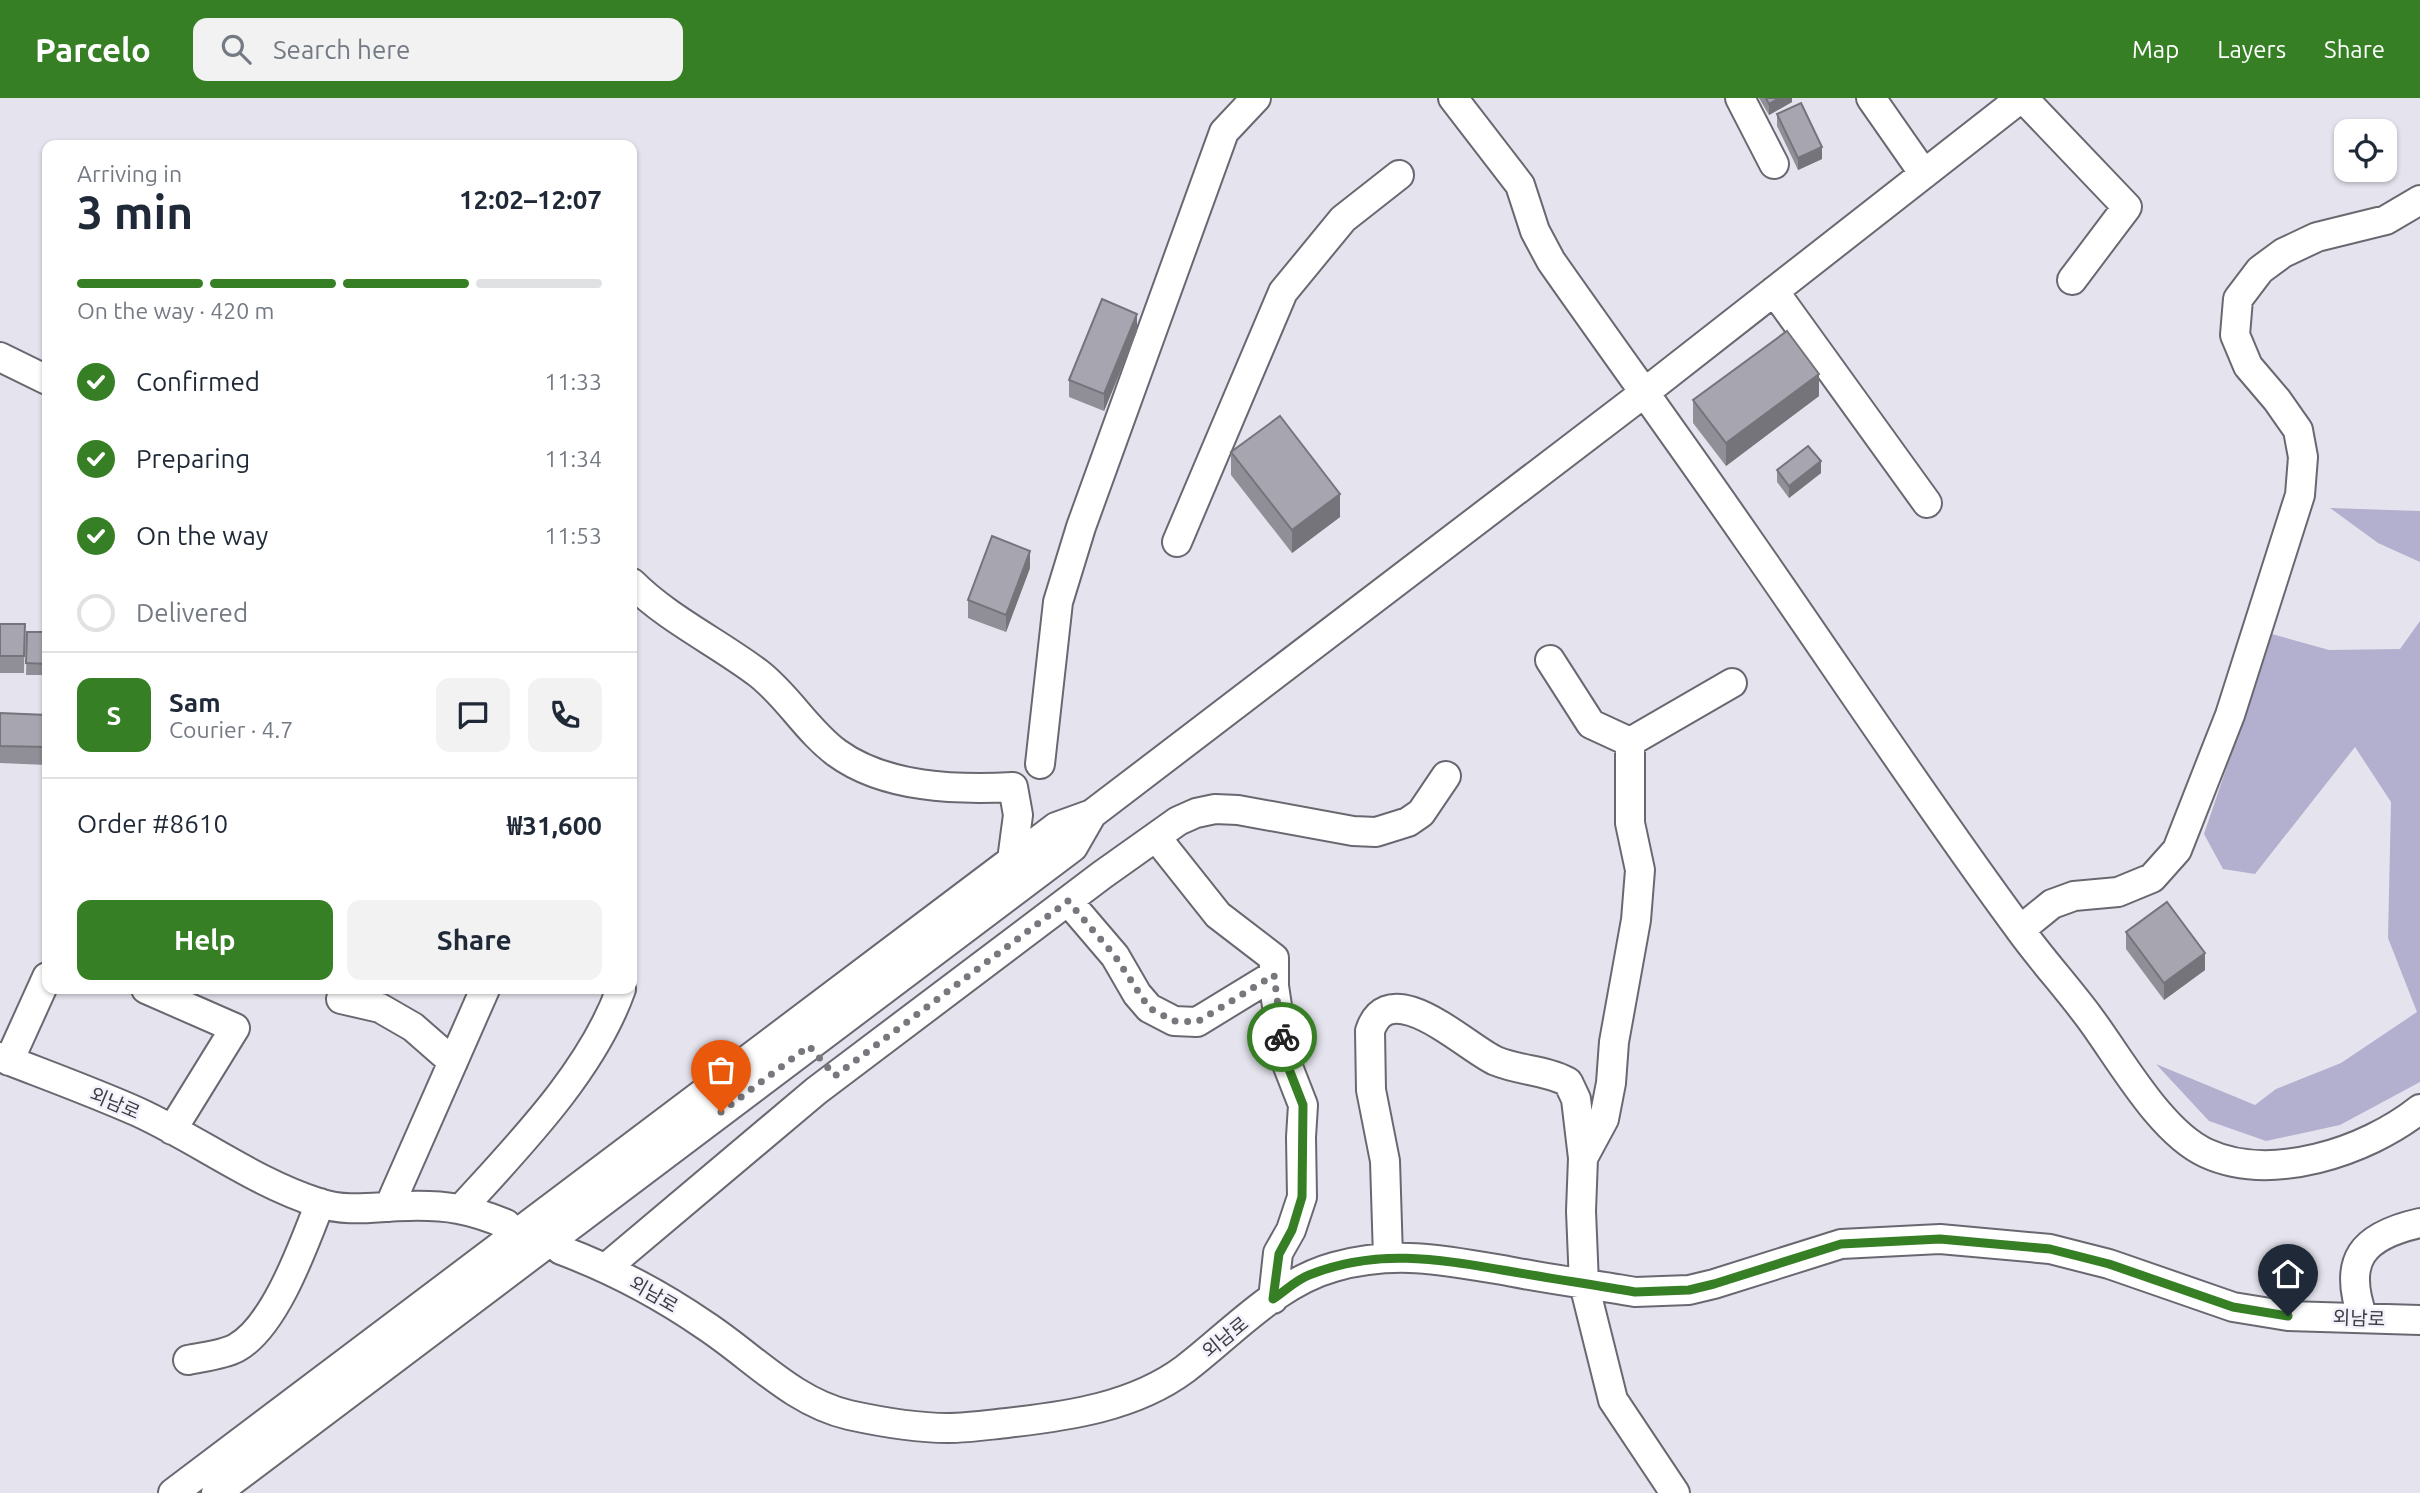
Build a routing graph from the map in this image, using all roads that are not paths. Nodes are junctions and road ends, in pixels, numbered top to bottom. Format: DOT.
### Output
graph roads {
  1 [pos="1256,98"];
  2 [pos="1453,98"];
  3 [pos="1740,98"];
  4 [pos="1871,98"];
  5 [pos="2022,98"];
  6 [pos="1774,164"];
  7 [pos="1924,174"];
  8 [pos="1399,175"];
  9 [pos="2420,200"];
  10 [pos="2072,280"];
  11 [pos="1774,291"];
  12 [pos="0,358"];
  13 [pos="42,379"];
  14 [pos="1644,393"];
  15 [pos="1927,503"];
  16 [pos="1177,542"];
  17 [pos="637,587"];
  18 [pos="1550,660"];
  19 [pos="1732,683"];
  20 [pos="1562,710"];
  21 [pos="1591,724"];
  22 [pos="1630,742"];
  23 [pos="1041,764"];
  24 [pos="1446,776"];
  25 [pos="1092,814"];
  26 [pos="1156,837"];
  27 [pos="1012,860"];
  28 [pos="1068,901"];
  29 [pos="2020,930"];
  30 [pos="1274,975"];
  31 [pos="42,987"];
  32 [pos="157,994"];
  33 [pos="483,994"];
  34 [pos="618,994"];
  35 [pos="341,999"];
  36 [pos="801,1036"];
  37 [pos="4,1059"];
  38 [pos="453,1062"];
  39 [pos="835,1076"];
  40 [pos="2420,1109"];
  41 [pos="172,1130"];
  42 [pos="1583,1158"];
  43 [pos="320,1203"];
  44 [pos="389,1207"];
  45 [pos="461,1209"];
  46 [pos="2420,1223"];
  47 [pos="506,1224"];
  48 [pos="561,1250"];
  49 [pos="1388,1257"];
  50 [pos="607,1267"];
  51 [pos="1584,1283"];
  52 [pos="1273,1299"];
  53 [pos="2363,1318"];
  54 [pos="2420,1320"];
  55 [pos="188,1360"];
  56 [pos="173,1493"];
  57 [pos="216,1493"];
  58 [pos="1675,1493"];
  1 -- 23 [label="street"];
  2 -- 14 [label="street"];
  3 -- 6 [label="street"];
  4 -- 7 [label="street"];
  5 -- 7 [label="street"];
  5 -- 10 [label="street"];
  7 -- 11 [label="street"];
  8 -- 16 [label="street"];
  9 -- 29 [label="street"];
  11 -- 14 [label="street"];
  11 -- 15 [label="street"];
  12 -- 13 [label="street"];
  14 -- 25 [label="street"];
  14 -- 29 [label="street"];
  17 -- 27 [label="street"];
  18 -- 21 [label="street"];
  19 -- 22 [label="street"];
  20 -- 21 [label="street"];
  21 -- 22 [label="street"];
  22 -- 42 [label="street"];
  24 -- 26 [label="street"];
  25 -- 27 [label="street"];
  25 -- 36 [label="street"];
  26 -- 28 [label="street"];
  26 -- 30 [label="street"];
  27 -- 36 [label="street"];
  28 -- 30 [label="street"];
  28 -- 39 [label="street"];
  29 -- 40 [label="street"];
  30 -- 52 [label="street"];
  31 -- 37 [label="street"];
  32 -- 41 [label="street"];
  33 -- 38 [label="street"];
  34 -- 45 [label="street"];
  35 -- 38 [label="street"];
  36 -- 39 [label="street"];
  36 -- 56 [label="street"];
  36 -- 57 [label="street"];
  37 -- 41 [label="street, 외남로"];
  38 -- 44 [label="street"];
  39 -- 50 [label="street"];
  41 -- 43 [label="street, 외남로"];
  42 -- 49 [label="street"];
  42 -- 51 [label="street"];
  43 -- 44 [label="street, 외남로"];
  43 -- 55 [label="street"];
  44 -- 45 [label="street, 외남로"];
  45 -- 47 [label="street, 외남로"];
  46 -- 53 [label="street"];
  48 -- 50 [label="street, 외남로"];
  49 -- 51 [label="street, 외남로"];
  49 -- 52 [label="street, 외남로"];
  50 -- 52 [label="street, 외남로"];
  51 -- 53 [label="street, 외남로"];
  51 -- 58 [label="street"];
  53 -- 54 [label="street, 외남로"];
}
